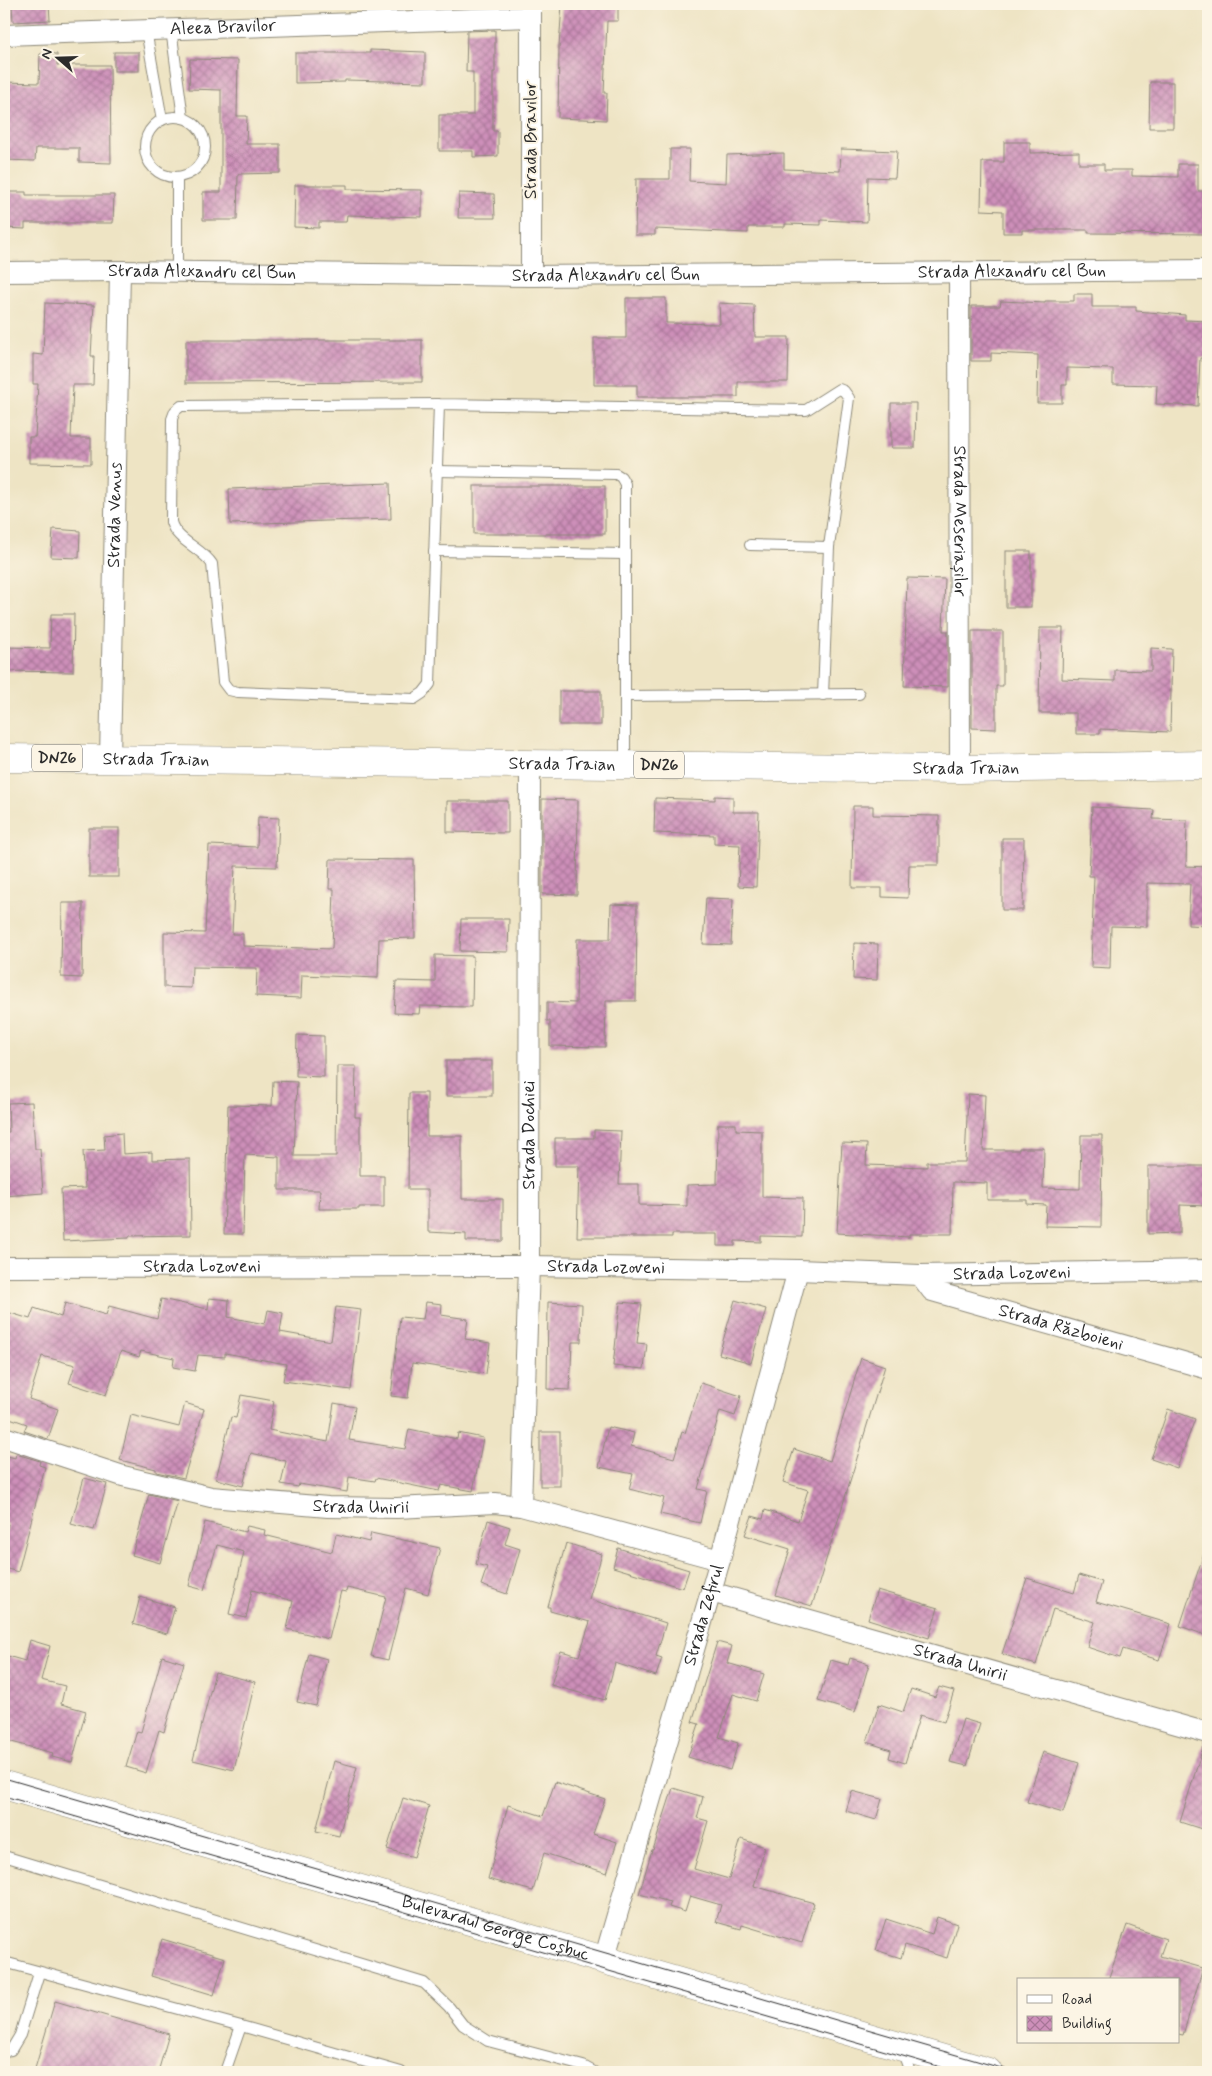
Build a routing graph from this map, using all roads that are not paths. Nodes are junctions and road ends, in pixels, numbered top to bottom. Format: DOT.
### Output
graph roads {
  1 [pos="531,11"];
  2 [pos="171,29"];
  3 [pos="146,30"];
  4 [pos="4,35"];
  5 [pos="183,118"];
  6 [pos="162,120"];
  7 [pos="178,177"];
  8 [pos="1208,270"];
  9 [pos="120,271"];
  10 [pos="178,271"];
  11 [pos="4,272"];
  12 [pos="958,272"];
  13 [pos="531,276"];
  14 [pos="439,404"];
  15 [pos="436,471"];
  16 [pos="750,545"];
  17 [pos="829,547"];
  18 [pos="434,551"];
  19 [pos="625,554"];
  20 [pos="823,694"];
  21 [pos="859,694"];
  22 [pos="625,696"];
  23 [pos="4,758"];
  24 [pos="110,759"];
  25 [pos="530,765"];
  26 [pos="625,765"];
  27 [pos="1208,765"];
  28 [pos="960,769"];
  29 [pos="529,1266"];
  30 [pos="4,1268"];
  31 [pos="798,1270"];
  32 [pos="1208,1270"];
  33 [pos="920,1275"];
  34 [pos="1208,1369"];
  35 [pos="4,1437"];
  36 [pos="521,1506"];
  37 [pos="720,1560"];
  38 [pos="711,1592"];
  39 [pos="1208,1734"];
  40 [pos="4,1785"];
  41 [pos="4,1856"];
  42 [pos="604,1960"];
  43 [pos="4,1962"];
  44 [pos="39,1973"];
  45 [pos="241,2026"];
  46 [pos="901,2047"];
  47 [pos="4,2051"];
  48 [pos="225,2072"];
  49 [pos="401,2072"];
  50 [pos="594,2072"];
  51 [pos="910,2072"];
  52 [pos="988,2072"];
  1 -- 2 [label="street, Aleea Bravilor"];
  1 -- 13 [label="street, Strada Bravilor"];
  2 -- 3 [label="street, Aleea Bravilor"];
  2 -- 5 [label="lane"];
  3 -- 4 [label="street, Aleea Bravilor"];
  3 -- 6 [label="lane"];
  5 -- 6 [label="lane"];
  5 -- 7 [label="lane"];
  6 -- 7 [label="lane"];
  7 -- 10 [label="lane"];
  8 -- 12 [label="street, Strada Alexandru cel Bun"];
  9 -- 10 [label="street, Strada Alexandru cel Bun"];
  9 -- 11 [label="street, Strada Alexandru cel Bun"];
  9 -- 24 [label="street, Strada Venus"];
  10 -- 13 [label="street, Strada Alexandru cel Bun"];
  12 -- 13 [label="street, Strada Alexandru cel Bun"];
  12 -- 28 [label="street, Strada Meseriașilor"];
  14 -- 15 [label="lane"];
  14 -- 17 [label="lane"];
  14 -- 18 [label="lane"];
  15 -- 18 [label="lane"];
  15 -- 19 [label="lane"];
  16 -- 17 [label="lane"];
  17 -- 20 [label="lane"];
  18 -- 19 [label="lane"];
  19 -- 22 [label="lane"];
  20 -- 21 [label="lane"];
  20 -- 22 [label="lane"];
  22 -- 26 [label="lane"];
  23 -- 24 [label="main road, Strada Traian / DN26"];
  24 -- 25 [label="main road, Strada Traian / DN26"];
  25 -- 26 [label="main road, Strada Traian / DN26"];
  25 -- 29 [label="street, Strada Dochiei"];
  26 -- 28 [label="main road, Strada Traian / DN26"];
  27 -- 28 [label="main road, Strada Traian / DN26"];
  29 -- 30 [label="street, Strada Lozoveni"];
  29 -- 31 [label="street, Strada Lozoveni"];
  29 -- 36 [label="street, Strada Dochiei"];
  31 -- 33 [label="street, Strada Lozoveni"];
  31 -- 37 [label="street, Strada Zefirul"];
  32 -- 33 [label="street, Strada Lozoveni"];
  33 -- 34 [label="street, Strada Războieni"];
  35 -- 36 [label="street, Strada Unirii"];
  36 -- 37 [label="street, Strada Unirii"];
  37 -- 38 [label="street, Strada Zefirul"];
  38 -- 39 [label="street, Strada Unirii"];
  38 -- 42 [label="street, Strada Zefirul"];
  40 -- 42 [label="main road, Bulevardul George Coșbuc"];
  41 -- 50 [label="lane"];
  42 -- 46 [label="main road, Bulevardul George Coșbuc"];
  43 -- 44 [label="lane"];
  44 -- 45 [label="lane"];
  44 -- 47 [label="lane"];
  45 -- 48 [label="lane"];
  45 -- 49 [label="lane"];
  46 -- 51 [label="lane"];
  46 -- 52 [label="main road, Bulevardul George Coșbuc"];
}
